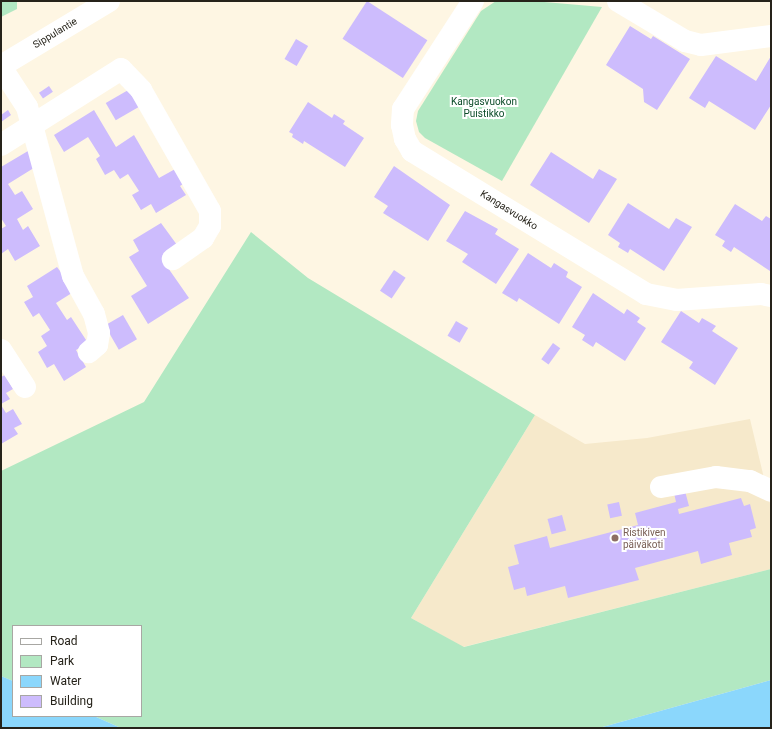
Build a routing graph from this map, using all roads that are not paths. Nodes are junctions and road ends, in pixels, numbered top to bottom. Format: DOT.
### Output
graph roads {
  1 [pos="109,1"];
  2 [pos="473,1"];
  3 [pos="618,1"];
  4 [pos="83,8"];
  5 [pos="771,36"];
  6 [pos="1,67"];
  7 [pos="33,125"];
  8 [pos="1,145"];
  9 [pos="173,260"];
  10 [pos="771,296"];
  11 [pos="1,350"];
  12 [pos="89,352"];
  13 [pos="25,387"];
  14 [pos="660,488"];
  15 [pos="771,491"];
  1 -- 4 [label="street, Sippulantie"];
  2 -- 10 [label="street, Kangasvuokko"];
  3 -- 5 [label="street"];
  4 -- 6 [label="street, Sippulantie"];
  6 -- 7 [label="street"];
  7 -- 8 [label="street"];
  7 -- 9 [label="street"];
  7 -- 12 [label="street"];
  11 -- 13 [label="street"];
  14 -- 15 [label="street"];
}
